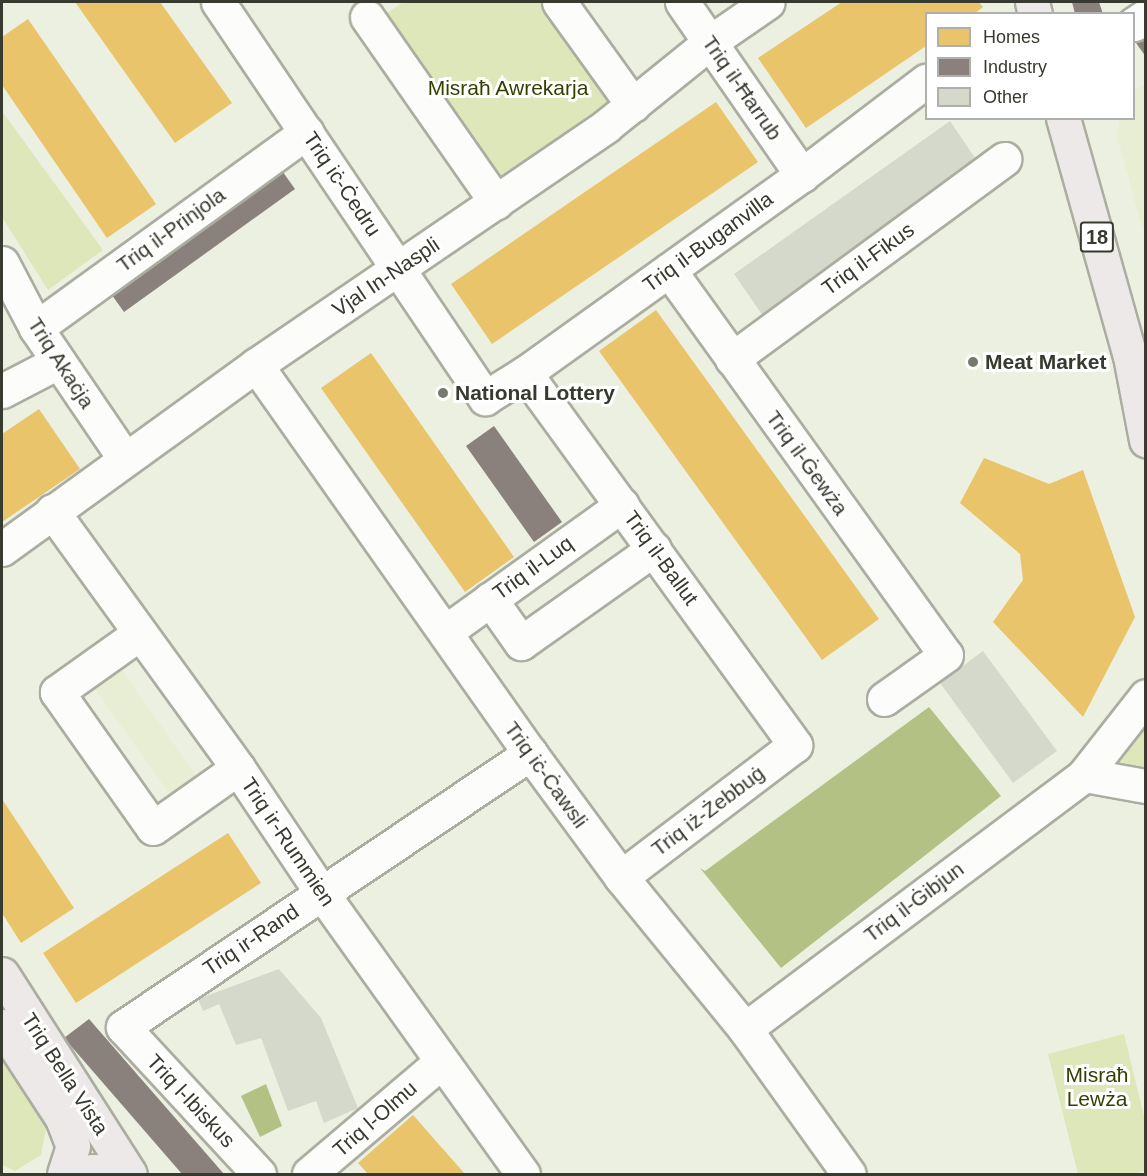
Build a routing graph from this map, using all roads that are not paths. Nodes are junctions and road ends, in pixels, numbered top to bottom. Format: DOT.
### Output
graph roads {
  1 [pos="218,2"];
  2 [pos="558,2"];
  3 [pos="682,2"];
  4 [pos="768,2"];
  5 [pos="367,17"];
  6 [pos="710,42"];
  7 [pos="925,83"];
  8 [pos="633,105"];
  9 [pos="1065,120"];
  10 [pos="307,132"];
  11 [pos="1004,159"];
  12 [pos="802,175"];
  13 [pos="496,202"];
  14 [pos="2,263"];
  15 [pos="399,268"];
  16 [pos="669,270"];
  17 [pos="36,328"];
  18 [pos="1130,356"];
  19 [pos="732,359"];
  20 [pos="58,362"];
  21 [pos="256,366"];
  22 [pos="525,373"];
  23 [pos="4,385"];
  24 [pos="1146,391"];
  25 [pos="485,398"];
  26 [pos="1146,441"];
  27 [pos="125,459"];
  28 [pos="622,505"];
  29 [pos="52,511"];
  30 [pos="2,549"];
  31 [pos="654,549"];
  32 [pos="490,599"];
  33 [pos="445,632"];
  34 [pos="140,633"];
  35 [pos="1146,696"];
  36 [pos="884,699"];
  37 [pos="795,745"];
  38 [pos="530,753"];
  39 [pos="238,768"];
  40 [pos="1084,775"];
  41 [pos="1146,786"];
  42 [pos="621,877"];
  43 [pos="321,892"];
  44 [pos="2,974"];
  45 [pos="2,1026"];
  46 [pos="123,1027"];
  47 [pos="745,1029"];
  48 [pos="441,1062"];
  49 [pos="62,1118"];
  50 [pos="314,1173"];
  51 [pos="64,1174"];
  52 [pos="69,1174"];
  53 [pos="108,1174"];
  54 [pos="128,1174"];
  55 [pos="259,1174"];
  56 [pos="523,1174"];
  57 [pos="849,1174"];
  1 -- 10 [label="street, Triq iċ-Ċedru"];
  2 -- 8 [label="street"];
  3 -- 6 [label="street, Triq il-Ħarrub"];
  4 -- 6 [label="street, Vjal In-Naspli"];
  5 -- 13 [label="street"];
  6 -- 8 [label="street, Vjal In-Naspli"];
  6 -- 12 [label="street, Triq il-Ħarrub"];
  7 -- 12 [label="street, Triq il-Buganvilla"];
  8 -- 13 [label="street, Vjal In-Naspli"];
  9 -- 18 [label="main road, 18"];
  10 -- 15 [label="street, Triq iċ-Ċedru"];
  10 -- 17 [label="street, Triq il-Prinjola"];
  11 -- 19 [label="street, Triq il-Fikus"];
  12 -- 16 [label="street, Triq il-Buganvilla"];
  13 -- 15 [label="street, Vjal In-Naspli"];
  14 -- 17 [label="street, Triq Akaċja"];
  15 -- 21 [label="street, Vjal In-Naspli"];
  15 -- 25 [label="street, Triq iċ-Ċedru"];
  16 -- 19 [label="street, Triq il-Ġewża"];
  16 -- 22 [label="street, Triq il-Buganvilla"];
  17 -- 20 [label="street, Triq Akaċja"];
  18 -- 24 [label="main road, 18"];
  18 -- 26 [label="main road, 18"];
  19 -- 36 [label="street, Triq il-Ġewża"];
  20 -- 23 [label="street"];
  20 -- 27 [label="street, Triq Akaċja"];
  21 -- 27 [label="street, Vjal In-Naspli"];
  21 -- 33 [label="street, Triq iċ-Ċawsli"];
  22 -- 25 [label="street, Triq il-Buganvilla"];
  22 -- 28 [label="street, Triq il-Ballut"];
  27 -- 29 [label="street, Vjal In-Naspli"];
  28 -- 31 [label="street, Triq il-Ballut"];
  28 -- 32 [label="street, Triq il-Luq"];
  29 -- 30 [label="street, Vjal In-Naspli"];
  29 -- 34 [label="street, Triq ir-Rummien"];
  31 -- 32 [label="street"];
  31 -- 37 [label="street, Triq il-Ballut"];
  32 -- 33 [label="street, Triq il-Luq"];
  33 -- 38 [label="street, Triq iċ-Ċawsli"];
  34 -- 39 [label="street, Triq ir-Rummien"];
  34 -- 39 [label="street"];
  35 -- 40 [label="street, Triq il-Ġibjun"];
  37 -- 42 [label="street, Triq iż-Żebbuġ"];
  38 -- 42 [label="street, Triq iċ-Ċawsli"];
  38 -- 43 [label="street, Triq ir-Rand"];
  39 -- 43 [label="street, Triq ir-Rummien"];
  40 -- 41 [label="street"];
  40 -- 47 [label="street, Triq il-Ġibjun"];
  42 -- 47 [label="street, Triq iċ-Ċawsli"];
  43 -- 46 [label="street, Triq ir-Rand"];
  43 -- 48 [label="street, Triq ir-Rummien"];
  44 -- 54 [label="main road, Triq Bella Vista"];
  45 -- 49 [label="main road, Triq Bella Vista"];
  46 -- 55 [label="street, Triq l-Ibiskus"];
  47 -- 57 [label="street, Triq iċ-Ċawsli"];
  48 -- 50 [label="street, Triq l-Olmu"];
  48 -- 56 [label="street, Triq ir-Rummien"];
  49 -- 51 [label="main road, Triq Bella Vista"];
  49 -- 54 [label="main road, Triq Bella Vista"];
  52 -- 53 [label="main road"];
}
